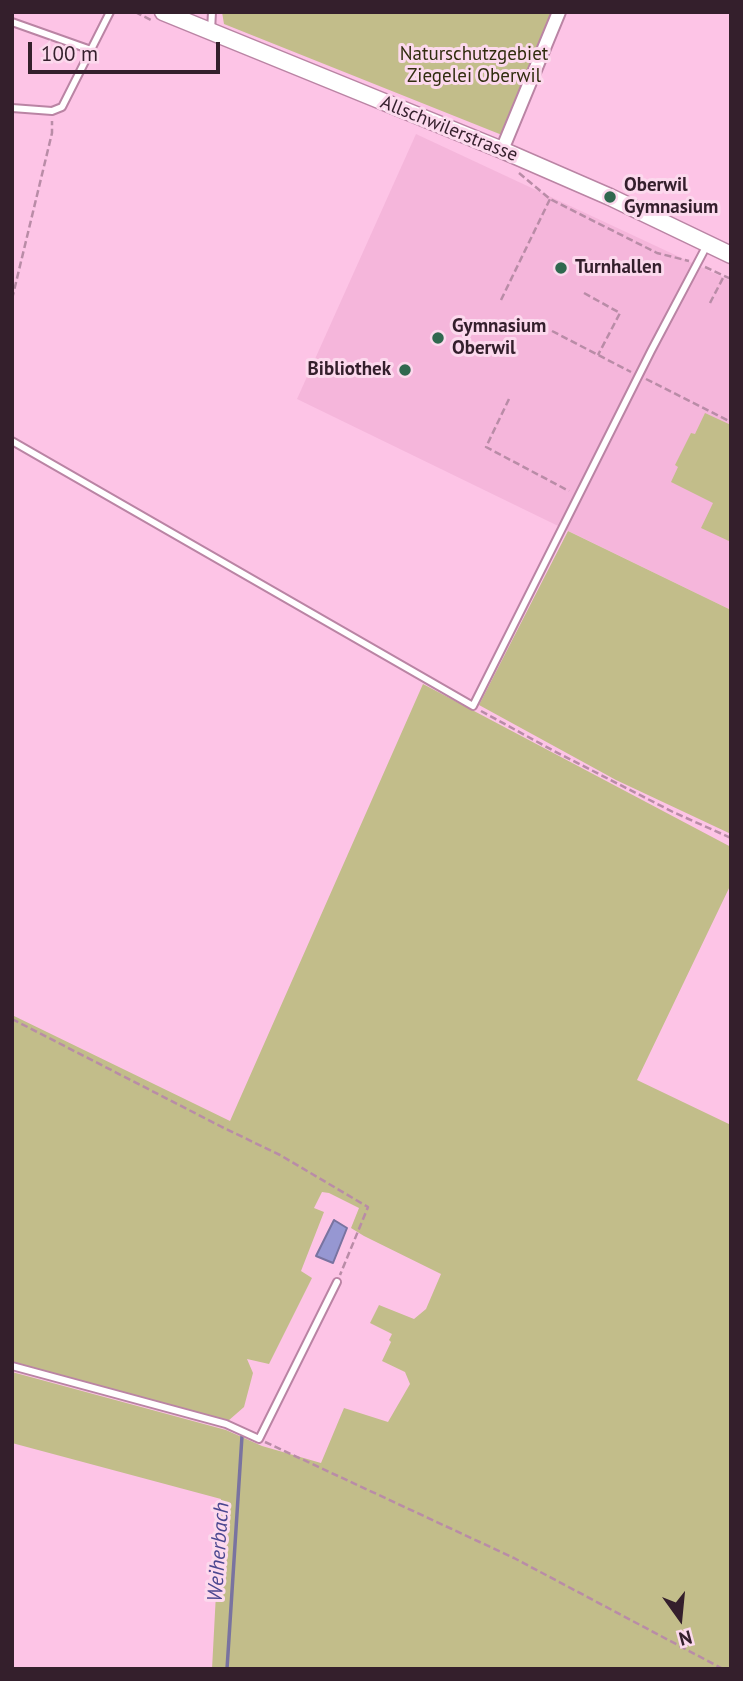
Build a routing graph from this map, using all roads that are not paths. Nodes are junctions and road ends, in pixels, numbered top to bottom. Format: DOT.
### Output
graph roads {
  1 [pos="110,12"];
  2 [pos="163,12"];
  3 [pos="212,12"];
  4 [pos="559,12"];
  5 [pos="12,22"];
  6 [pos="211,32"];
  7 [pos="91,50"];
  8 [pos="12,108"];
  9 [pos="502,150"];
  10 [pos="708,243"];
  11 [pos="731,255"];
  12 [pos="12,441"];
  13 [pos="337,1282"];
  14 [pos="12,1366"];
  1 -- 7 [label="lane"];
  2 -- 6 [label="street, Allschwilerstrasse"];
  3 -- 6 [label="lane"];
  4 -- 9 [label="street"];
  5 -- 7 [label="lane"];
  6 -- 9 [label="street, Allschwilerstrasse"];
  7 -- 8 [label="lane"];
  9 -- 10 [label="street, Allschwilerstrasse"];
  10 -- 11 [label="street, Allschwilerstrasse"];
  10 -- 12 [label="lane"];
  13 -- 14 [label="lane"];
}
